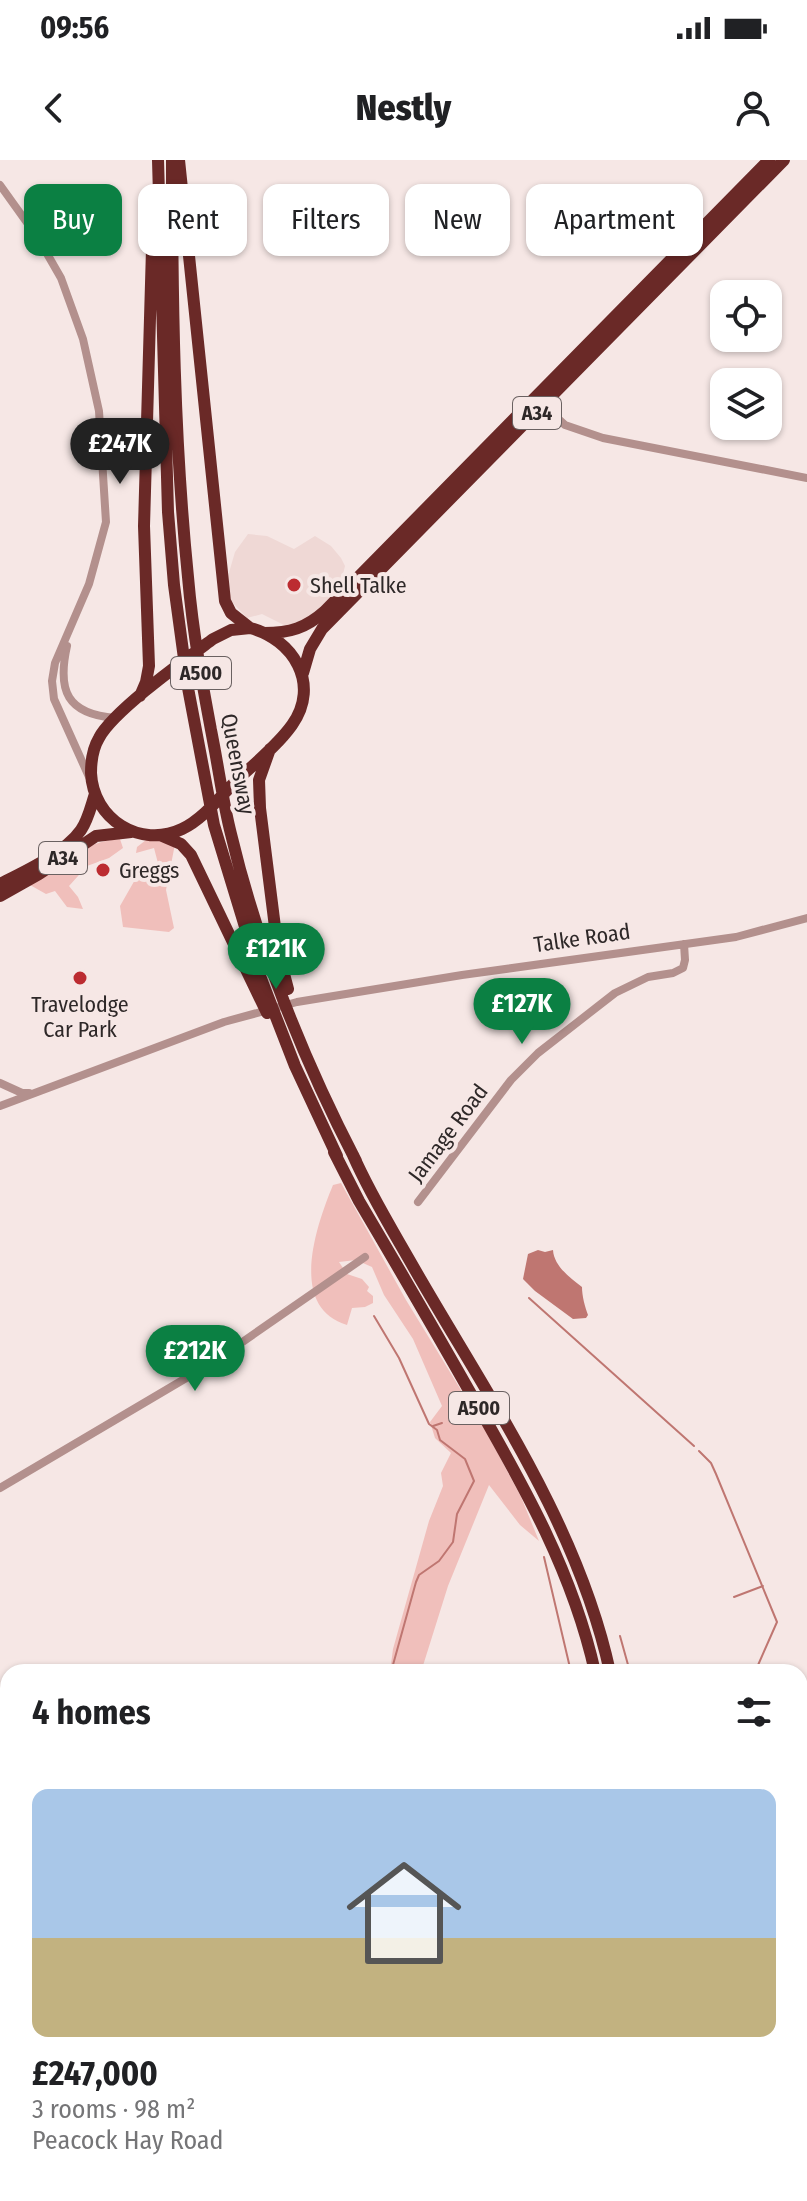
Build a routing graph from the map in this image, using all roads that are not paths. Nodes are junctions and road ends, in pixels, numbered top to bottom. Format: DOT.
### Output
graph roads {
  1 [pos="157,160"];
  2 [pos="172,160"];
  3 [pos="179,160"];
  4 [pos="769,160"];
  5 [pos="784,160"];
  6 [pos="0,185"];
  7 [pos="544,406"];
  8 [pos="807,478"];
  9 [pos="72,626"];
  10 [pos="250,628"];
  11 [pos="264,633"];
  12 [pos="303,673"];
  13 [pos="138,699"];
  14 [pos="115,718"];
  15 [pos="270,749"];
  16 [pos="94,790"];
  17 [pos="131,832"];
  18 [pos="160,835"];
  19 [pos="0,884"];
  20 [pos="0,896"];
  21 [pos="807,918"];
  22 [pos="684,944"];
  23 [pos="0,1083"];
  24 [pos="41,1092"];
  25 [pos="0,1106"];
  26 [pos="337,1156"];
  27 [pos="356,1161"];
  28 [pos="418,1202"];
  29 [pos="365,1257"];
  30 [pos="0,1488"];
  31 [pos="593,1664"];
  32 [pos="608,1664"];
  1 -- 13 [label="highway, A500"];
  1 -- 26 [label="highway, Queensway / A500"];
  2 -- 27 [label="highway, Queensway / A500"];
  3 -- 10 [label="highway"];
  4 -- 11 [label="highway, A34"];
  5 -- 7 [label="highway, A34"];
  6 -- 9 [label="street"];
  7 -- 8 [label="street"];
  7 -- 12 [label="highway, A34"];
  9 -- 14 [label="street"];
  9 -- 16 [label="street"];
  10 -- 11 [label="highway"];
  10 -- 13 [label="highway"];
  11 -- 12 [label="highway"];
  12 -- 15 [label="highway"];
  13 -- 14 [label="highway"];
  14 -- 16 [label="highway"];
  15 -- 18 [label="highway"];
  15 -- 27 [label="highway"];
  16 -- 17 [label="highway"];
  16 -- 19 [label="highway, A34"];
  17 -- 18 [label="highway"];
  17 -- 20 [label="highway, A34"];
  18 -- 26 [label="highway"];
  21 -- 22 [label="street, Talke Road"];
  22 -- 24 [label="street, Talke Road"];
  22 -- 28 [label="street, Jamage Road"];
  23 -- 24 [label="street"];
  24 -- 25 [label="street, Talke Road"];
  26 -- 31 [label="highway, A500"];
  27 -- 32 [label="highway, A500"];
  29 -- 30 [label="street"];
}
